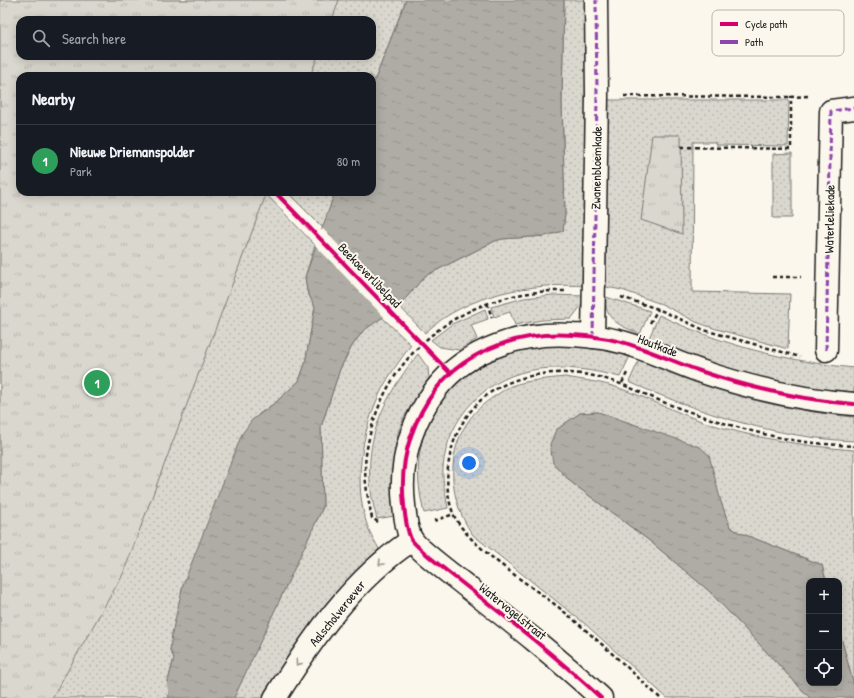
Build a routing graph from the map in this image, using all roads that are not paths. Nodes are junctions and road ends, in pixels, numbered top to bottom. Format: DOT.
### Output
graph roads {
  1 [pos="596,0"];
  2 [pos="854,108"];
  3 [pos="593,337"];
  4 [pos="826,350"];
  5 [pos="854,404"];
  6 [pos="412,540"];
  7 [pos="275,698"];
  8 [pos="601,698"];
  1 -- 3 [label="street, Zwanenbloemkade"];
  2 -- 4 [label="street, Waterleliekade"];
  3 -- 5 [label="street, Houtkade"];
  3 -- 6 [label="street, Houtkade"];
  6 -- 7 [label="street, Aalscholveroever, one-way"];
  6 -- 8 [label="street, Watervogelstraat"];
}
